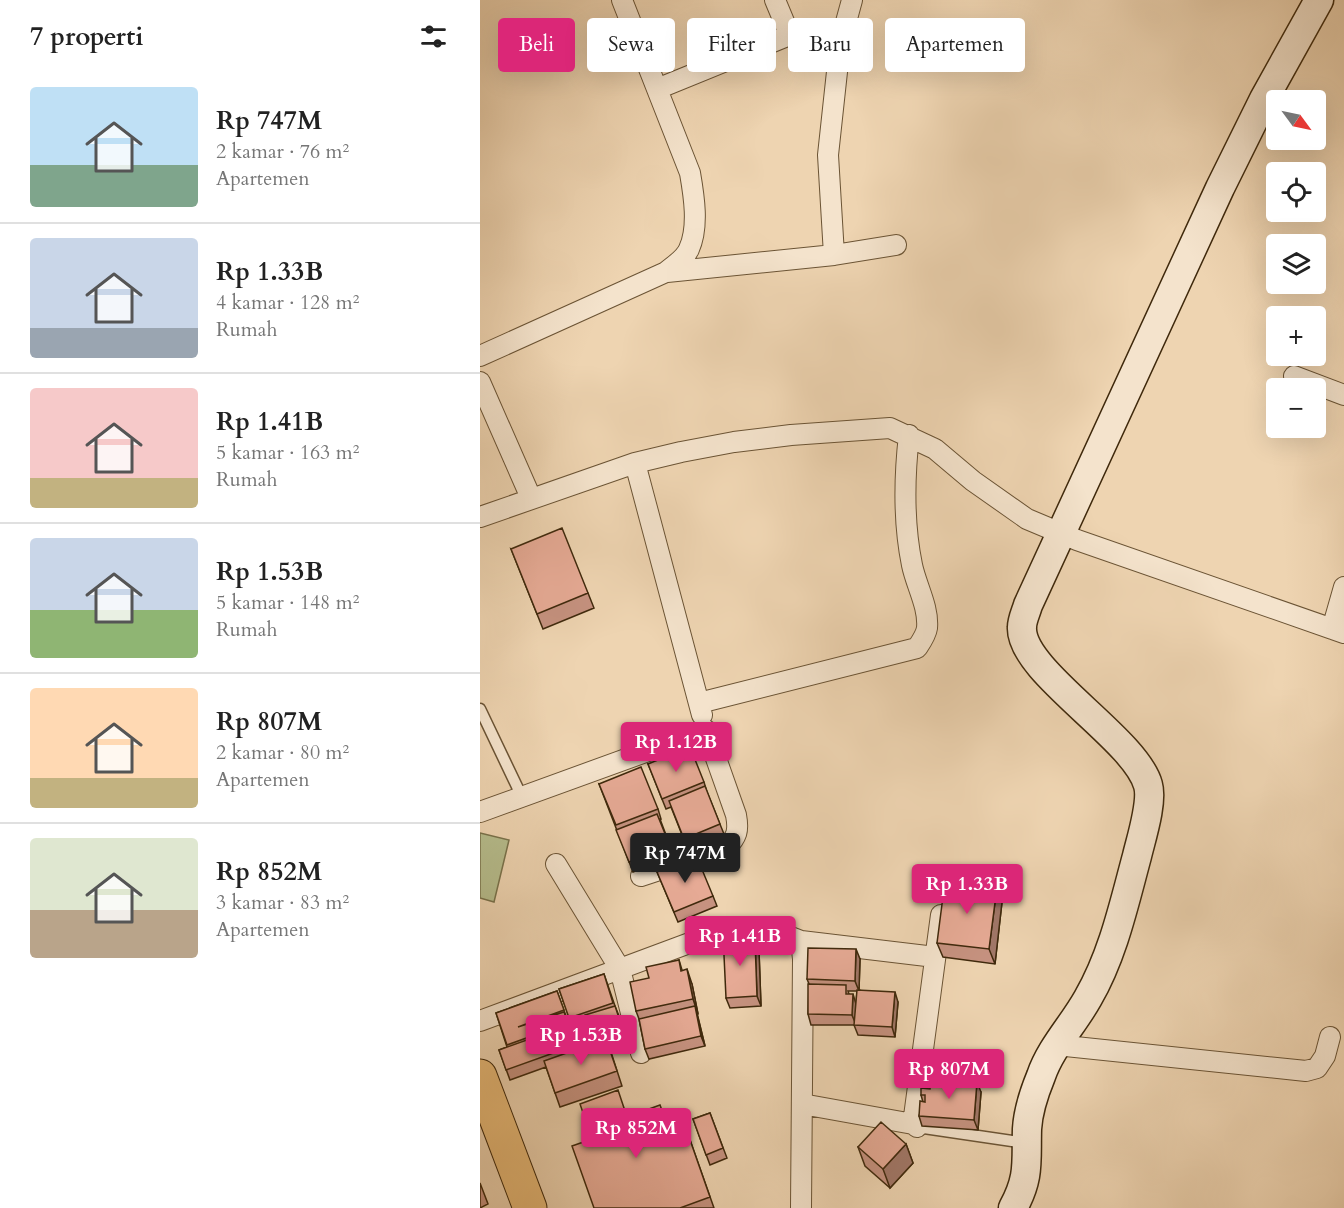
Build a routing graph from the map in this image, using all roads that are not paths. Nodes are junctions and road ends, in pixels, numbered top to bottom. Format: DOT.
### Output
graph roads {
  1 [pos="622,0"];
  2 [pos="775,0"];
  3 [pos="852,0"];
  4 [pos="1319,0"];
  5 [pos="847,18"];
  6 [pos="788,31"];
  7 [pos="788,37"];
  8 [pos="837,72"];
  9 [pos="657,89"];
  10 [pos="896,245"];
  11 [pos="834,255"];
  12 [pos="666,272"];
  13 [pos="480,356"];
  14 [pos="1294,376"];
  15 [pos="480,382"];
  16 [pos="1344,395"];
  17 [pos="909,435"];
  18 [pos="635,463"];
  19 [pos="531,498"];
  20 [pos="480,517"];
  21 [pos="1061,534"];
  22 [pos="1344,587"];
  23 [pos="1338,631"];
  24 [pos="699,703"];
  25 [pos="480,709"];
  26 [pos="706,729"];
  27 [pos="522,797"];
  28 [pos="480,812"];
  29 [pos="556,864"];
  30 [pos="640,876"];
  31 [pos="943,907"];
  32 [pos="801,941"];
  33 [pos="935,957"];
  34 [pos="620,969"];
  35 [pos="480,1021"];
  36 [pos="1330,1038"];
  37 [pos="1056,1046"];
  38 [pos="641,1053"];
  39 [pos="480,1076"];
  40 [pos="802,1104"];
  41 [pos="915,1126"];
  42 [pos="1028,1143"];
  43 [pos="530,1208"];
  44 [pos="801,1208"];
  45 [pos="1013,1208"];
  1 -- 9 [label="street"];
  2 -- 6 [label="street"];
  3 -- 5 [label="street"];
  4 -- 21 [label="street"];
  7 -- 9 [label="street"];
  8 -- 11 [label="street"];
  9 -- 12 [label="street"];
  10 -- 11 [label="street"];
  11 -- 12 [label="street"];
  12 -- 13 [label="street"];
  14 -- 16 [label="street"];
  15 -- 19 [label="street"];
  17 -- 18 [label="street"];
  17 -- 21 [label="street"];
  17 -- 24 [label="street"];
  18 -- 19 [label="street"];
  18 -- 24 [label="street"];
  19 -- 20 [label="street"];
  21 -- 23 [label="street"];
  21 -- 37 [label="street"];
  22 -- 23 [label="street"];
  24 -- 26 [label="street"];
  25 -- 27 [label="lane"];
  26 -- 27 [label="street"];
  26 -- 30 [label="street"];
  27 -- 28 [label="street"];
  29 -- 34 [label="street"];
  31 -- 33 [label="street"];
  32 -- 33 [label="street"];
  32 -- 34 [label="street"];
  32 -- 40 [label="street"];
  33 -- 41 [label="street"];
  34 -- 35 [label="street"];
  34 -- 38 [label="street"];
  36 -- 37 [label="street"];
  37 -- 42 [label="street"];
  39 -- 43 [label="highway"];
  40 -- 41 [label="street"];
  40 -- 44 [label="street"];
  41 -- 42 [label="lane"];
  42 -- 45 [label="street"];
}
